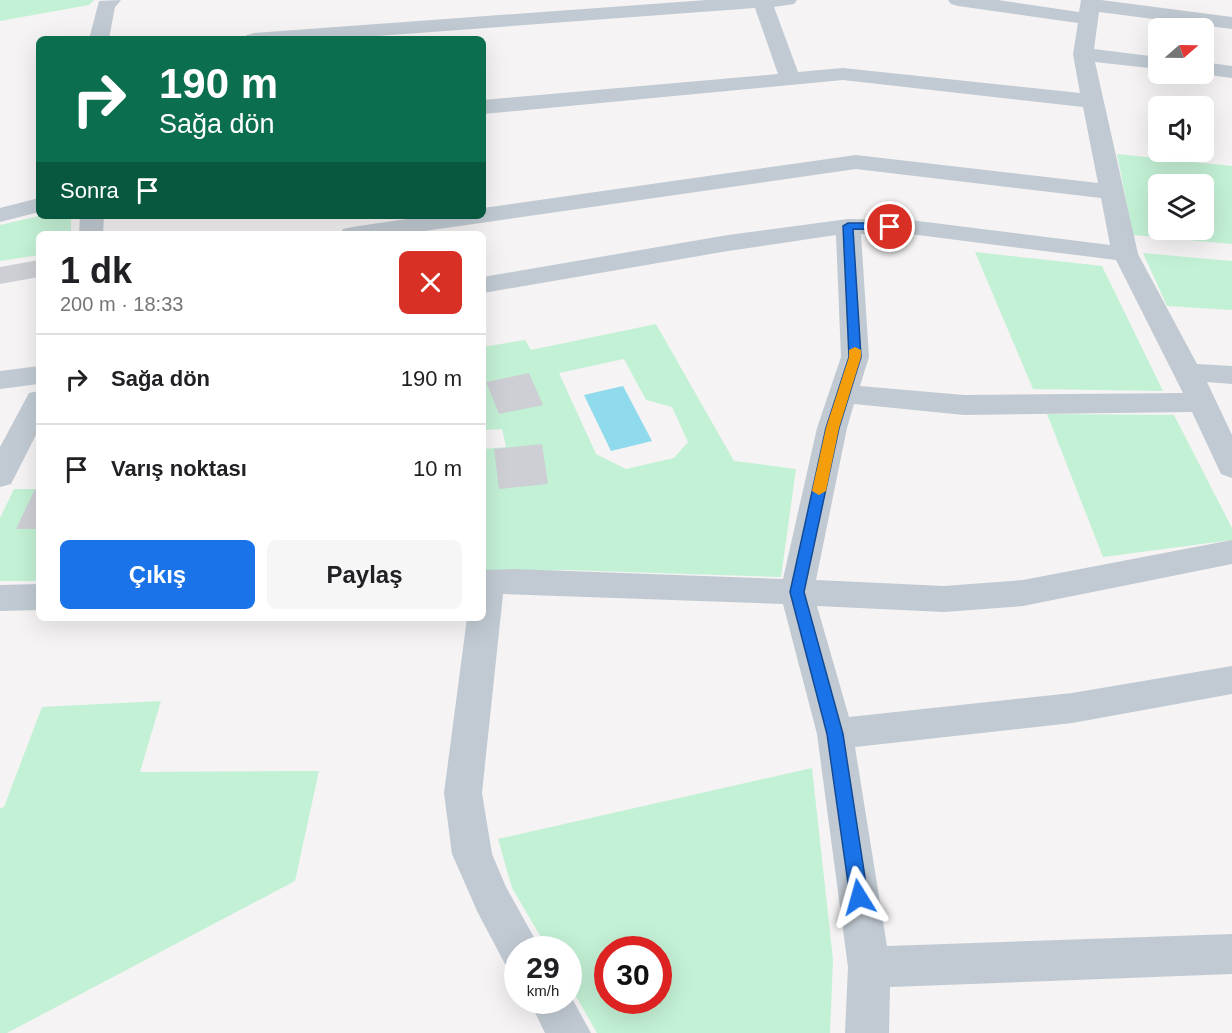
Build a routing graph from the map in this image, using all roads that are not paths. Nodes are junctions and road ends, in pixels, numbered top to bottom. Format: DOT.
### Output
graph roads {
  1 [pos="111,0"];
  2 [pos="787,0"];
  3 [pos="958,0"];
  4 [pos="763,2"];
  5 [pos="575,8"];
  6 [pos="1090,8"];
  7 [pos="1232,23"];
  8 [pos="100,36"];
  9 [pos="285,36"];
  10 [pos="1083,54"];
  11 [pos="1148,62"];
  12 [pos="1214,70"];
  13 [pos="1232,72"];
  14 [pos="790,78"];
  15 [pos="1092,101"];
  16 [pos="486,107"];
  17 [pos="1110,192"];
  18 [pos="36,207"];
  19 [pos="0,215"];
  20 [pos="486,215"];
  21 [pos="460,219"];
  22 [pos="848,226"];
  23 [pos="374,231"];
  24 [pos="1125,254"];
  25 [pos="486,284"];
  26 [pos="1188,372"];
  27 [pos="36,375"];
  28 [pos="1232,375"];
  29 [pos="0,380"];
  30 [pos="843,394"];
  31 [pos="1201,402"];
  32 [pos="36,406"];
  33 [pos="1232,467"];
  34 [pos="0,476"];
  35 [pos="1232,552"];
  36 [pos="486,582"];
  37 [pos="797,592"];
  38 [pos="36,597"];
  39 [pos="0,598"];
  40 [pos="482,621"];
  41 [pos="1232,680"];
  42 [pos="835,734"];
  43 [pos="512,936"];
  44 [pos="1232,954"];
  45 [pos="869,967"];
  46 [pos="558,1014"];
  47 [pos="569,1033"];
  48 [pos="867,1033"];
  1 -- 8 [label="street"];
  2 -- 4 [label="street"];
  3 -- 6 [label="street"];
  4 -- 5 [label="street"];
  4 -- 14 [label="street"];
  5 -- 9 [label="street"];
  6 -- 7 [label="street"];
  6 -- 10 [label="street"];
  10 -- 11 [label="street"];
  10 -- 15 [label="street"];
  12 -- 13 [label="street"];
  14 -- 15 [label="street"];
  14 -- 16 [label="street"];
  15 -- 17 [label="street"];
  17 -- 20 [label="street"];
  17 -- 24 [label="street"];
  18 -- 19 [label="street"];
  21 -- 23 [label="street"];
  22 -- 24 [label="street"];
  22 -- 25 [label="street"];
  22 -- 30 [label="street"];
  24 -- 26 [label="street"];
  26 -- 28 [label="street"];
  26 -- 31 [label="street"];
  27 -- 29 [label="street"];
  30 -- 31 [label="street"];
  30 -- 37 [label="street"];
  31 -- 33 [label="street"];
  32 -- 34 [label="street"];
  35 -- 37 [label="street"];
  36 -- 37 [label="street"];
  37 -- 42 [label="street"];
  38 -- 39 [label="street"];
  40 -- 43 [label="street"];
  41 -- 42 [label="street"];
  42 -- 45 [label="street"];
  44 -- 45 [label="street"];
  45 -- 48 [label="street"];
  46 -- 47 [label="street"];
}
